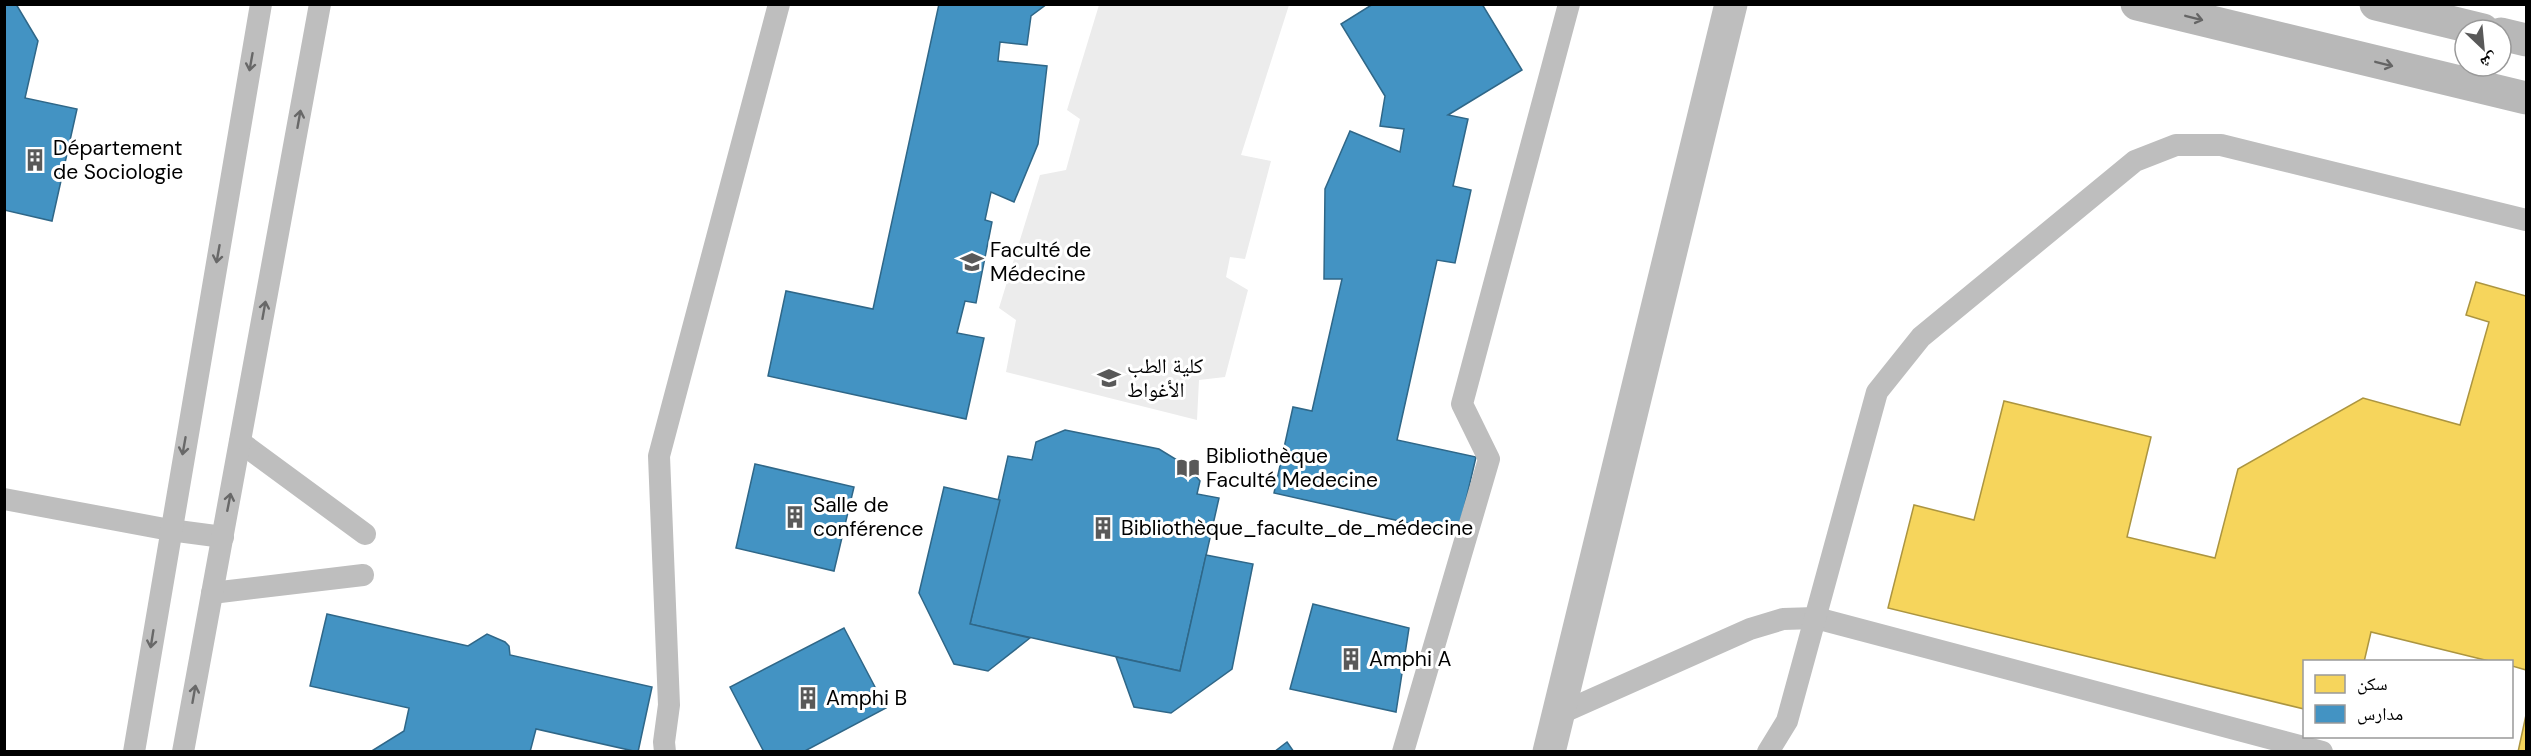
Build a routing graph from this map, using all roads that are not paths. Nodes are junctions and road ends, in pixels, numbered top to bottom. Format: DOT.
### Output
graph roads {
  1 [pos="261,4"];
  2 [pos="320,4"];
  3 [pos="779,4"];
  4 [pos="1569,4"];
  5 [pos="1731,4"];
  6 [pos="2137,4"];
  7 [pos="2376,4"];
  8 [pos="2453,23"];
  9 [pos="2526,98"];
  10 [pos="2526,220"];
  11 [pos="240,442"];
  12 [pos="4,499"];
  13 [pos="170,530"];
  14 [pos="365,534"];
  15 [pos="222,537"];
  16 [pos="363,575"];
  17 [pos="212,593"];
  18 [pos="1816,618"];
  19 [pos="1559,714"];
  20 [pos="134,752"];
  21 [pos="183,752"];
  22 [pos="665,752"];
  23 [pos="1402,752"];
  24 [pos="1549,752"];
  25 [pos="1768,752"];
  26 [pos="2322,752"];
  1 -- 13 [label="lane, one-way"];
  11 -- 2 [label="lane, one-way"];
  3 -- 22 [label="lane"];
  4 -- 23 [label="lane"];
  5 -- 19 [label="street"];
  6 -- 9 [label="main road, one-way"];
  7 -- 8 [label="main road"];
  10 -- 18 [label="lane"];
  11 -- 14 [label="lane"];
  15 -- 11 [label="lane, one-way"];
  12 -- 13 [label="lane"];
  13 -- 15 [label="lane"];
  13 -- 20 [label="lane, one-way"];
  15 -- 17 [label="lane"];
  16 -- 17 [label="lane"];
  21 -- 17 [label="lane, one-way"];
  18 -- 19 [label="lane"];
  18 -- 25 [label="lane"];
  18 -- 26 [label="lane"];
  19 -- 24 [label="street"];
}
